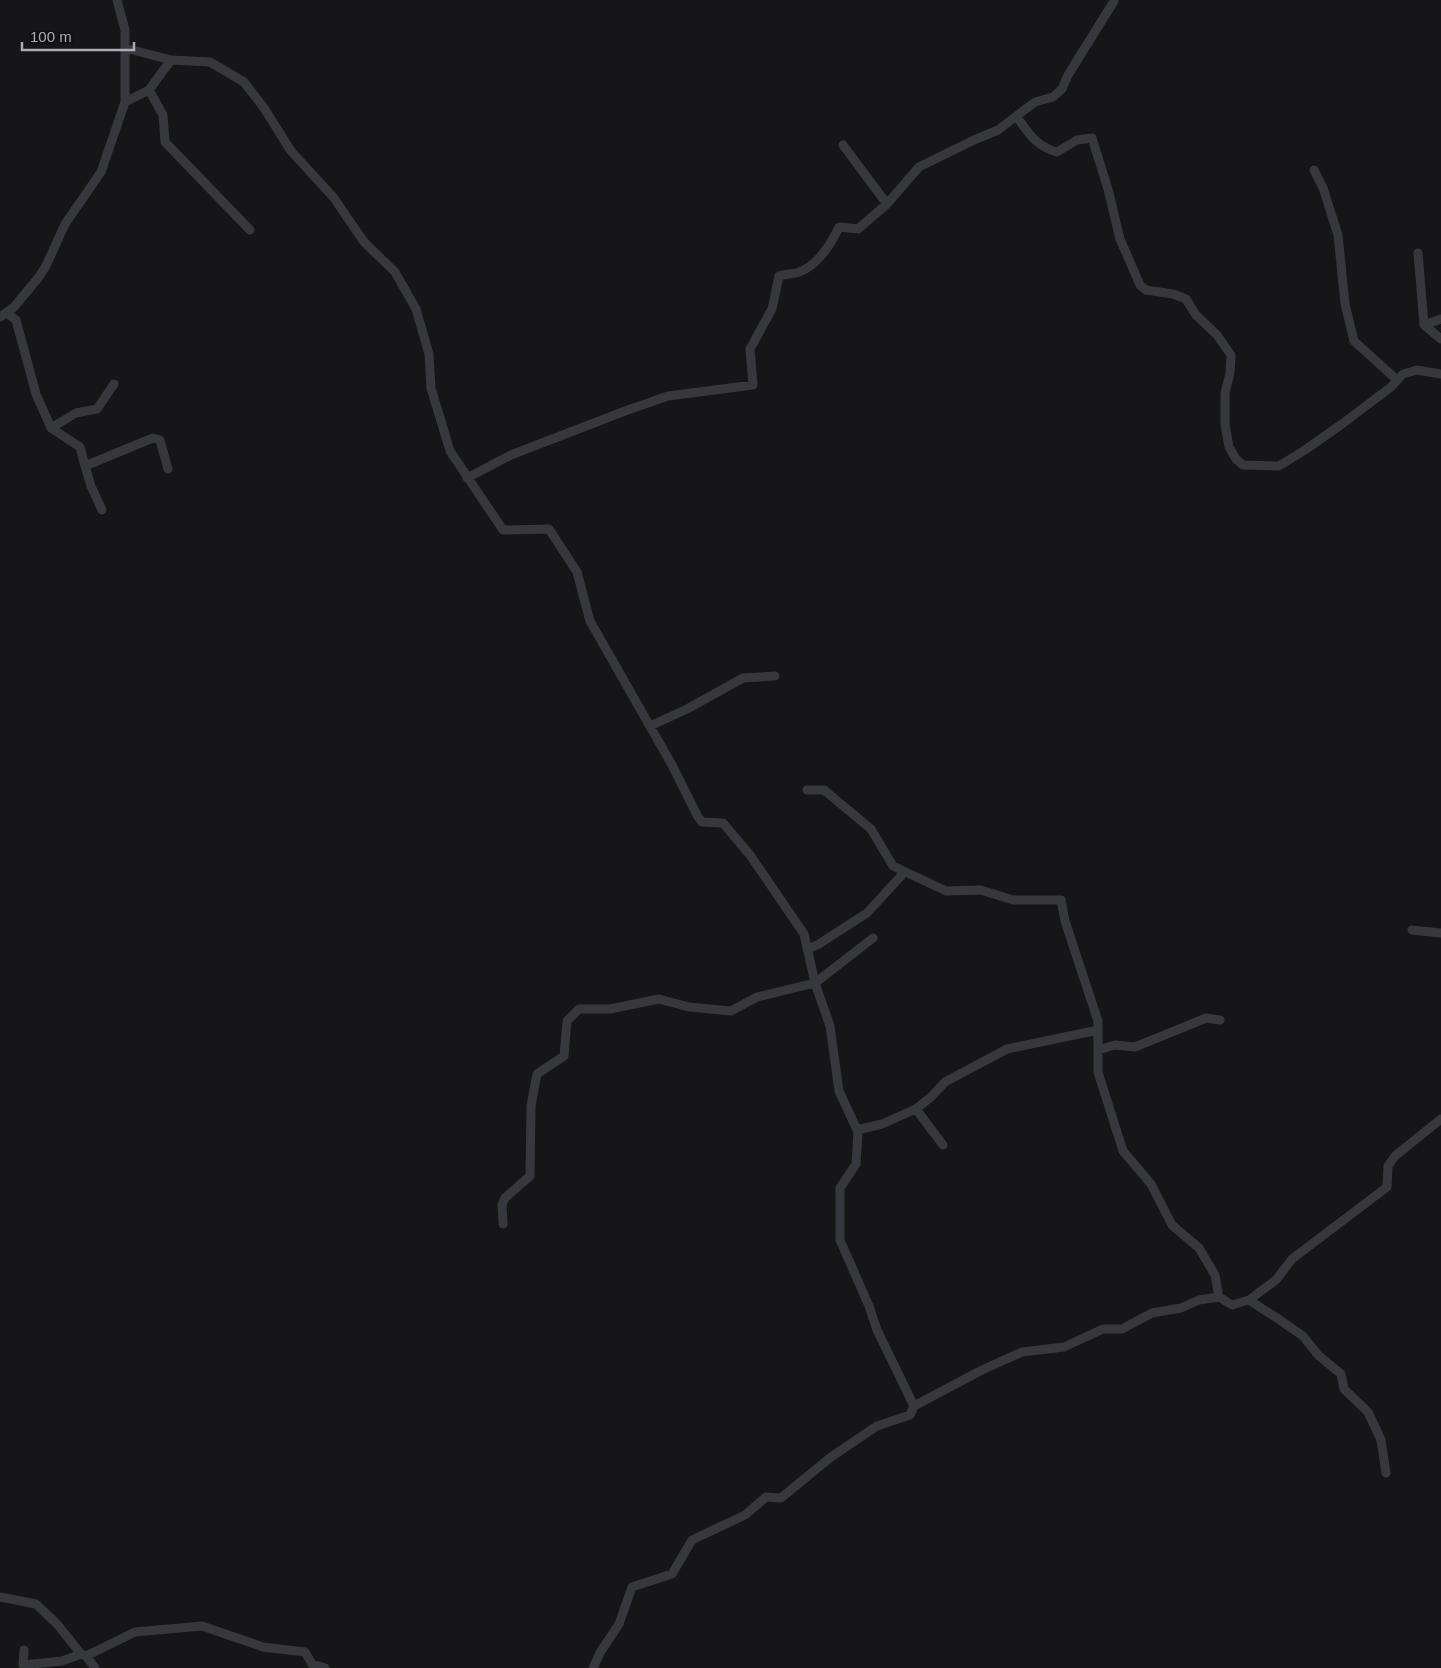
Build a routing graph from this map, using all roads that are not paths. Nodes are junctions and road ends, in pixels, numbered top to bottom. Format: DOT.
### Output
graph roads {
  1 [pos="117,0"];
  2 [pos="1114,1"];
  3 [pos="126,48"];
  4 [pos="171,60"];
  5 [pos="149,90"];
  6 [pos="125,102"];
  7 [pos="1017,117"];
  8 [pos="843,145"];
  9 [pos="1314,170"];
  10 [pos="887,204"];
  11 [pos="250,230"];
  12 [pos="1418,253"];
  13 [pos="3,315"];
  14 [pos="1441,319"];
  15 [pos="1424,325"];
  16 [pos="1441,339"];
  17 [pos="1441,374"];
  18 [pos="1397,380"];
  19 [pos="114,384"];
  20 [pos="51,428"];
  21 [pos="85,466"];
  22 [pos="168,469"];
  23 [pos="468,478"];
  24 [pos="102,510"];
  25 [pos="775,676"];
  26 [pos="650,726"];
  27 [pos="807,790"];
  28 [pos="901,870"];
  29 [pos="1412,930"];
  30 [pos="1441,933"];
  31 [pos="873,938"];
  32 [pos="808,949"];
  33 [pos="815,983"];
  34 [pos="1220,1020"];
  35 [pos="1098,1030"];
  36 [pos="1098,1050"];
  37 [pos="916,1109"];
  38 [pos="1441,1119"];
  39 [pos="857,1130"];
  40 [pos="943,1145"];
  41 [pos="503,1224"];
  42 [pos="1219,1297"];
  43 [pos="1249,1300"];
  44 [pos="914,1406"];
  45 [pos="1386,1473"];
  46 [pos="0,1597"];
  47 [pos="24,1650"];
  48 [pos="84,1655"];
  49 [pos="95,1668"];
  50 [pos="326,1668"];
  51 [pos="593,1668"];
  1 -- 3 [label="street"];
  2 -- 7 [label="street"];
  3 -- 4 [label="street"];
  3 -- 6 [label="street"];
  4 -- 5 [label="street"];
  4 -- 23 [label="street"];
  5 -- 6 [label="street"];
  5 -- 11 [label="street"];
  6 -- 13 [label="street"];
  7 -- 10 [label="street"];
  7 -- 18 [label="street"];
  8 -- 10 [label="street"];
  9 -- 18 [label="street"];
  10 -- 23 [label="street"];
  12 -- 15 [label="street"];
  13 -- 20 [label="street"];
  14 -- 15 [label="street"];
  15 -- 16 [label="street"];
  17 -- 18 [label="street"];
  19 -- 20 [label="street"];
  20 -- 21 [label="street"];
  21 -- 22 [label="street"];
  21 -- 24 [label="street"];
  23 -- 26 [label="street"];
  25 -- 26 [label="street"];
  26 -- 32 [label="street"];
  27 -- 28 [label="street"];
  28 -- 32 [label="street"];
  28 -- 35 [label="street"];
  29 -- 30 [label="street"];
  31 -- 33 [label="street"];
  32 -- 33 [label="street"];
  33 -- 39 [label="street"];
  33 -- 41 [label="street"];
  34 -- 36 [label="street"];
  35 -- 36 [label="street"];
  35 -- 37 [label="street"];
  36 -- 42 [label="street"];
  37 -- 39 [label="street"];
  37 -- 40 [label="street"];
  38 -- 43 [label="street"];
  39 -- 44 [label="street"];
  42 -- 43 [label="street"];
  42 -- 44 [label="street"];
  43 -- 45 [label="street"];
  44 -- 51 [label="street"];
  46 -- 48 [label="street"];
  47 -- 48 [label="street"];
  48 -- 49 [label="street"];
  48 -- 50 [label="street"];
}
